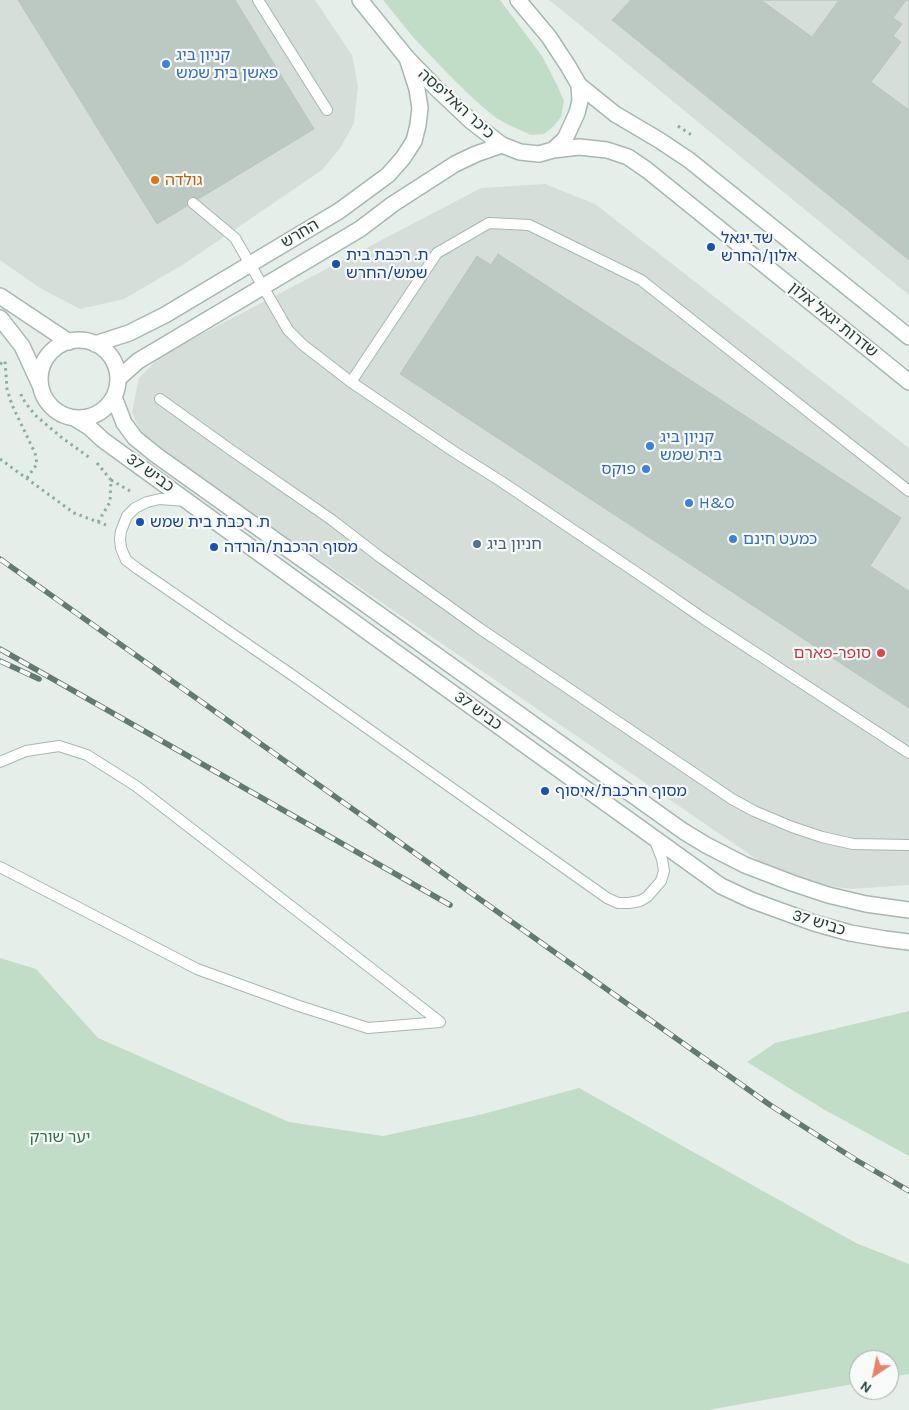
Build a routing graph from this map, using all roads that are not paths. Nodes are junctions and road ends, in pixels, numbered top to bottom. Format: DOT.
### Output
graph roads {
  1 [pos="258,0"];
  2 [pos="360,0"];
  3 [pos="518,0"];
  4 [pos="408,58"];
  5 [pos="579,85"];
  6 [pos="327,110"];
  7 [pos="502,145"];
  8 [pos="553,150"];
  9 [pos="193,203"];
  10 [pos="250,265"];
  11 [pos="264,286"];
  12 [pos="0,296"];
  13 [pos="0,318"];
  14 [pos="909,337"];
  15 [pos="69,342"];
  16 [pos="95,344"];
  17 [pos="118,380"];
  18 [pos="351,382"];
  19 [pos="909,382"];
  20 [pos="42,388"];
  21 [pos="114,397"];
  22 [pos="160,399"];
  23 [pos="76,418"];
  24 [pos="909,491"];
  25 [pos="190,502"];
  26 [pos="909,753"];
  27 [pos="0,762"];
  28 [pos="653,838"];
  29 [pos="909,846"];
  30 [pos="0,867"];
  31 [pos="909,910"];
  32 [pos="909,942"];
  1 -- 6 [label="lane"];
  2 -- 4 [label="street, כיכר האליפסה"];
  3 -- 5 [label="street"];
  4 -- 7 [label="street, כיכר האליפסה"];
  4 -- 10 [label="street, החרש"];
  5 -- 8 [label="street"];
  5 -- 14 [label="street"];
  7 -- 8 [label="street, כיכר האליפסה"];
  7 -- 11 [label="street, החרש"];
  8 -- 19 [label="street, שדרות יגאל אלון"];
  9 -- 10 [label="lane"];
  10 -- 11 [label="lane"];
  10 -- 16 [label="street, החרש"];
  11 -- 17 [label="street, החרש"];
  11 -- 18 [label="lane"];
  12 -- 15 [label="street"];
  13 -- 20 [label="street"];
  15 -- 16 [label="street"];
  15 -- 20 [label="street"];
  16 -- 17 [label="street"];
  17 -- 21 [label="street"];
  18 -- 24 [label="lane"];
  18 -- 26 [label="lane"];
  20 -- 23 [label="street"];
  21 -- 23 [label="street"];
  21 -- 31 [label="street, כביש 37"];
  22 -- 29 [label="lane"];
  23 -- 25 [label="street, כביש 37"];
  25 -- 28 [label="street, כביש 37"];
  25 -- 28 [label="lane"];
  27 -- 30 [label="lane"];
  28 -- 32 [label="street, כביש 37"];
}
